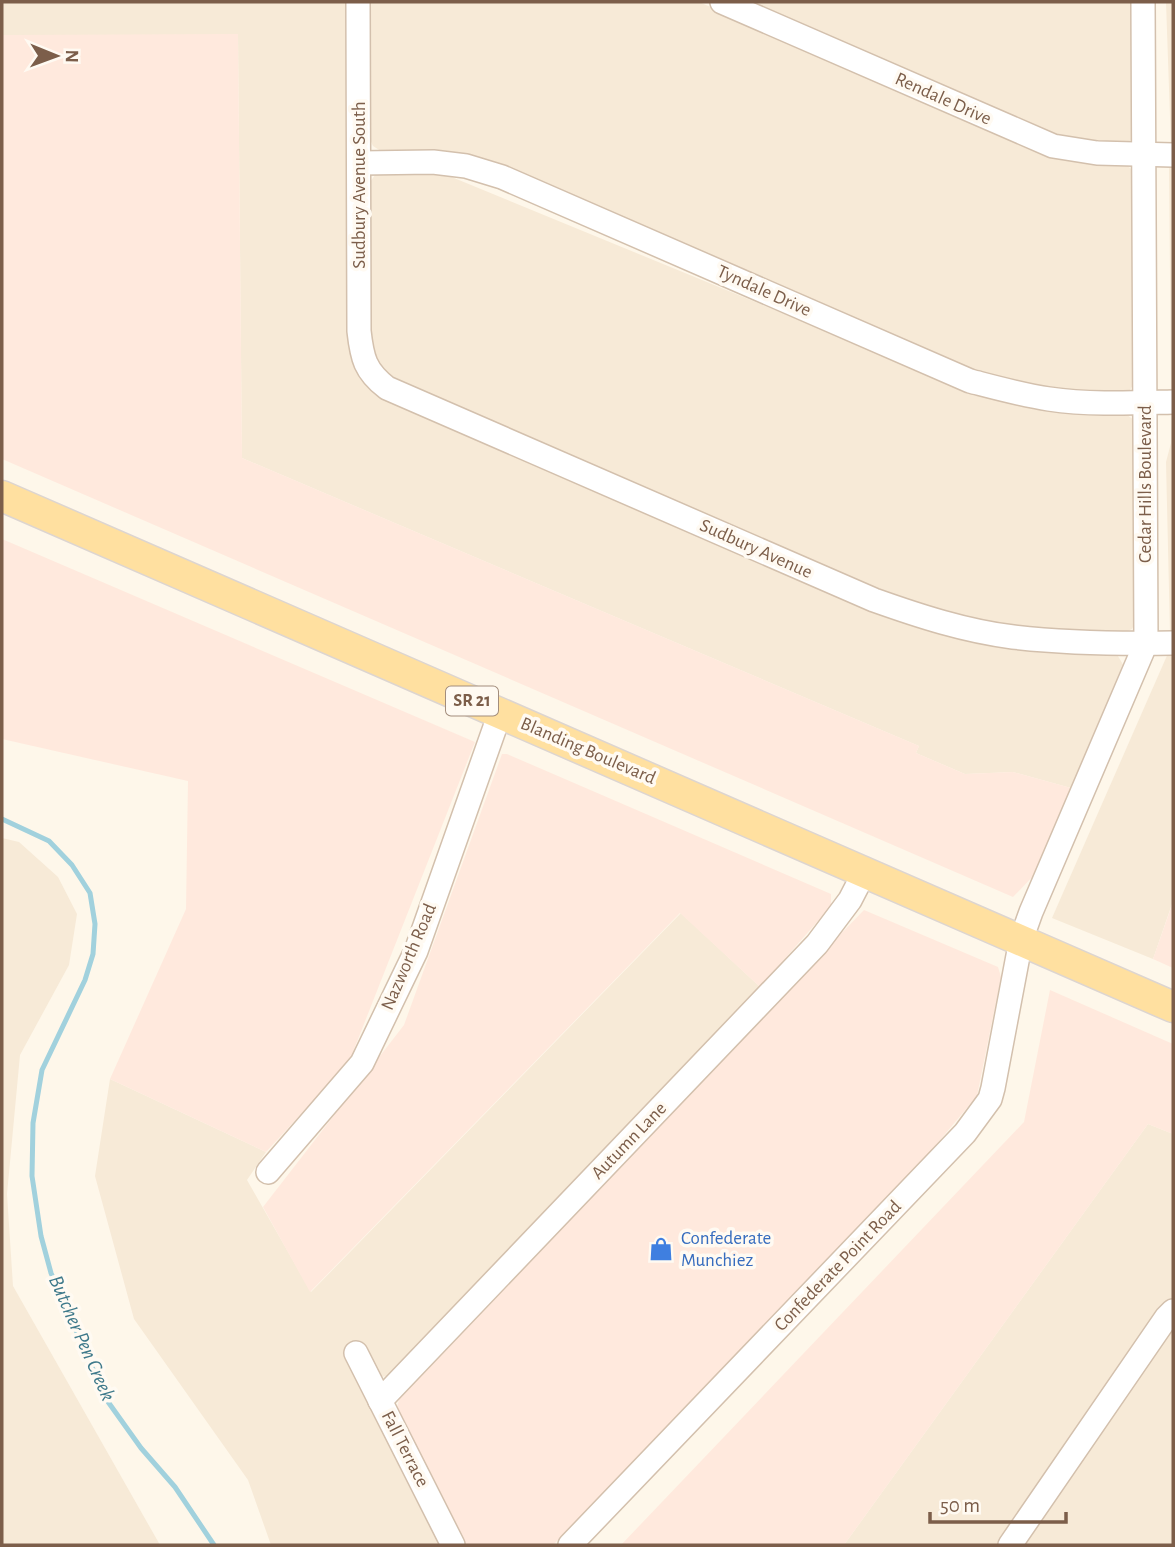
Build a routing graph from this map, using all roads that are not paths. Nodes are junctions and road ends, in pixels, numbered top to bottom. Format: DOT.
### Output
graph roads {
  1 [pos="358,2"];
  2 [pos="722,2"];
  3 [pos="1143,2"];
  4 [pos="1144,155"];
  5 [pos="1173,155"];
  6 [pos="360,163"];
  7 [pos="366,367"];
  8 [pos="1145,402"];
  9 [pos="1173,402"];
  10 [pos="2,496"];
  11 [pos="1146,643"];
  12 [pos="1173,643"];
  13 [pos="500,713"];
  14 [pos="865,872"];
  15 [pos="1021,940"];
  16 [pos="1173,1007"];
  17 [pos="268,1172"];
  18 [pos="1173,1311"];
  19 [pos="356,1353"];
  20 [pos="380,1401"];
  21 [pos="453,1545"];
  22 [pos="570,1545"];
  23 [pos="1010,1545"];
  1 -- 6 [label="street, Sudbury Avenue South"];
  2 -- 4 [label="street, Rendale Drive"];
  3 -- 4 [label="street, Cedar Hills Boulevard"];
  4 -- 5 [label="street, Rendale Drive"];
  4 -- 8 [label="street, Cedar Hills Boulevard"];
  6 -- 7 [label="street, Sudbury Avenue South"];
  6 -- 8 [label="street, Tyndale Drive"];
  7 -- 11 [label="street, Sudbury Avenue"];
  8 -- 9 [label="street, Tyndale Drive"];
  8 -- 11 [label="street, Cedar Hills Boulevard"];
  10 -- 13 [label="main road, Blanding Boulevard / SR 21"];
  11 -- 12 [label="street, Sudbury Avenue"];
  11 -- 15 [label="street, Cedar Hills Boulevard"];
  13 -- 14 [label="main road, Blanding Boulevard / SR 21"];
  13 -- 17 [label="street, Nazworth Road"];
  14 -- 15 [label="main road, Blanding Boulevard / SR 21"];
  14 -- 20 [label="street, Autumn Lane"];
  15 -- 16 [label="main road, Blanding Boulevard / SR 21"];
  15 -- 22 [label="street, Confederate Point Road"];
  18 -- 23 [label="street"];
  19 -- 20 [label="street, Fall Terrace"];
  20 -- 21 [label="street, Fall Terrace"];
}
